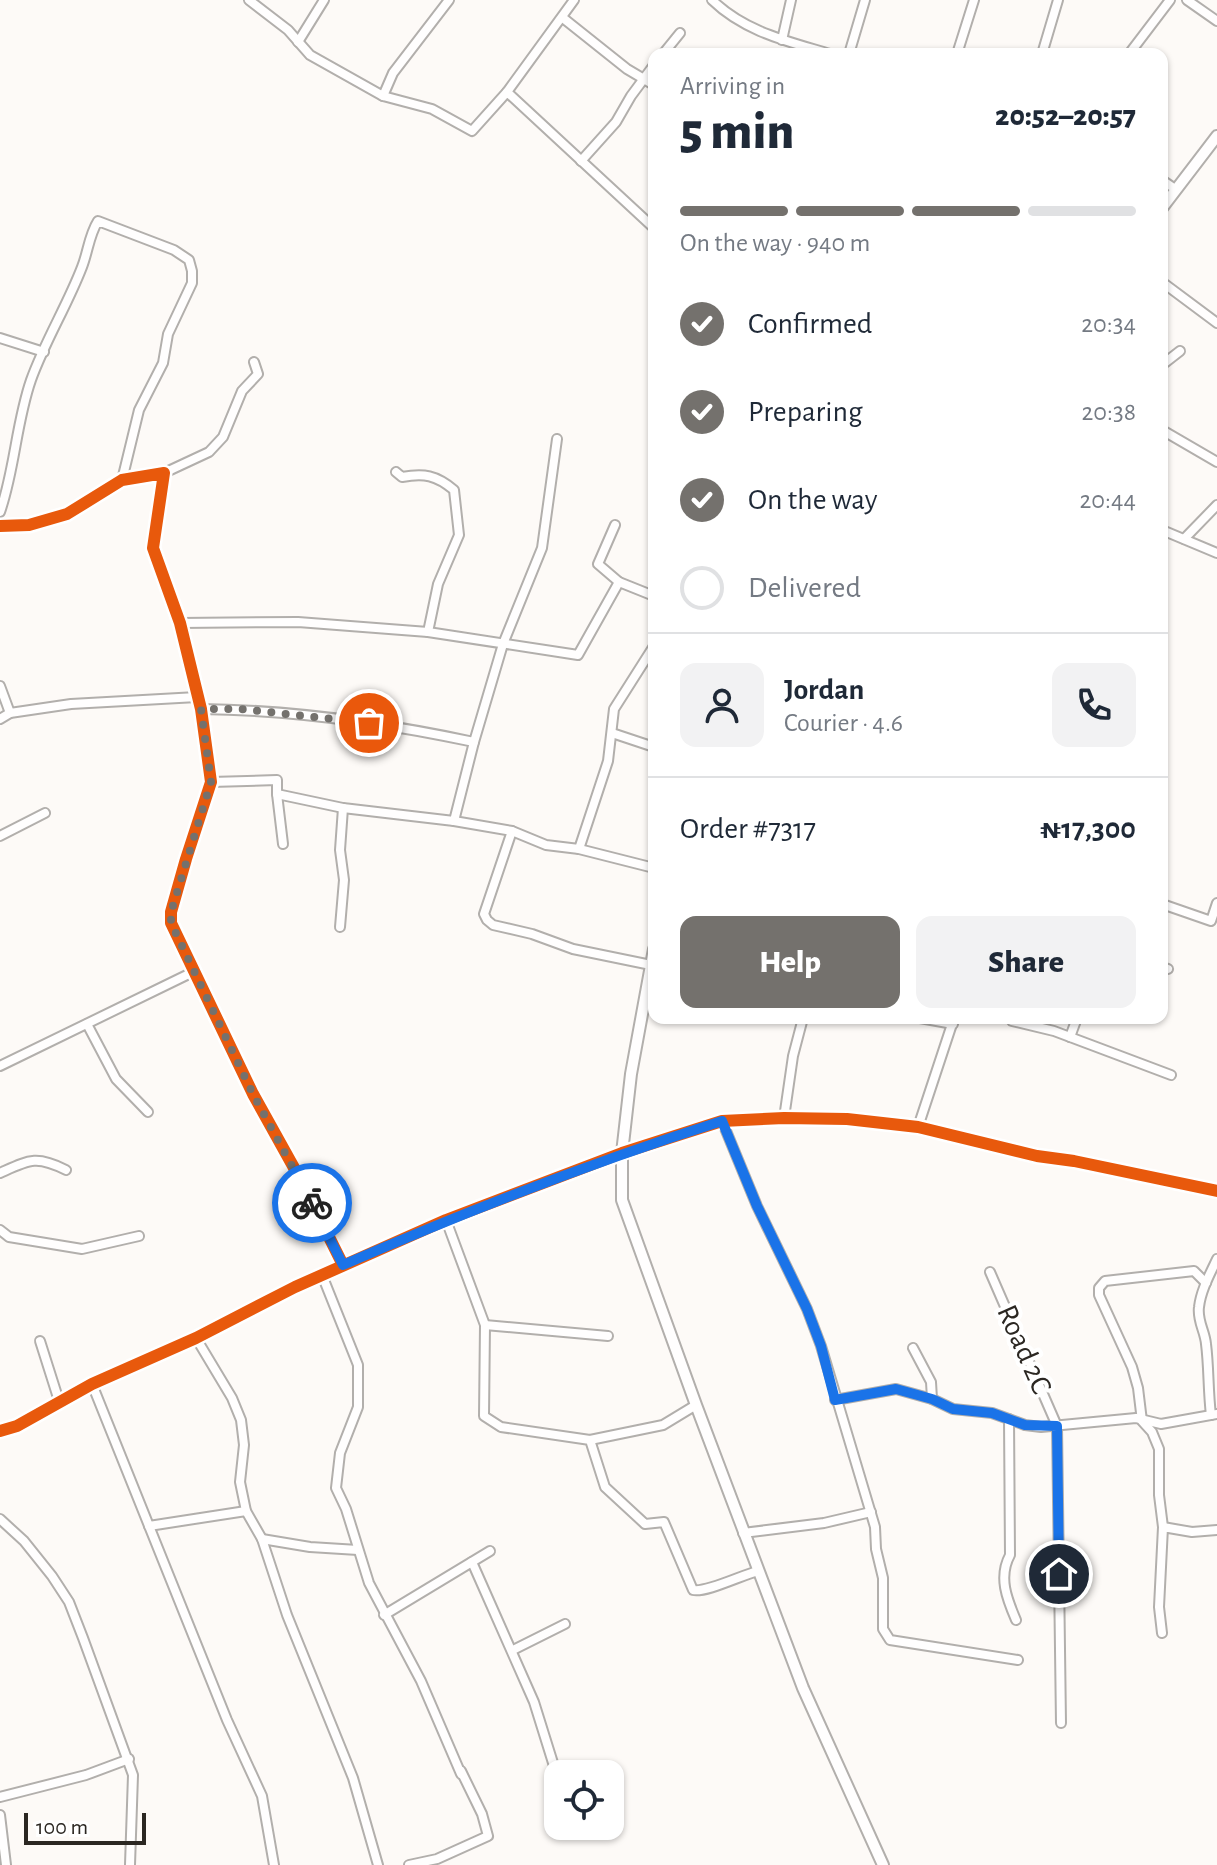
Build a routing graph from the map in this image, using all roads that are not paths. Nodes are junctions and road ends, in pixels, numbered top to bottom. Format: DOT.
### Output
graph roads {
  1 [pos="249,0"];
  2 [pos="324,0"];
  3 [pos="449,0"];
  4 [pos="574,0"];
  5 [pos="712,0"];
  6 [pos="791,0"];
  7 [pos="865,0"];
  8 [pos="974,0"];
  9 [pos="1058,0"];
  10 [pos="1170,0"];
  11 [pos="1187,0"];
  12 [pos="563,18"];
  13 [pos="1217,21"];
  14 [pos="680,33"];
  15 [pos="782,40"];
  16 [pos="298,42"];
  17 [pos="668,48"];
  18 [pos="809,48"];
  19 [pos="851,48"];
  20 [pos="959,48"];
  21 [pos="1044,48"];
  22 [pos="1134,48"];
  23 [pos="648,72"];
  24 [pos="643,78"];
  25 [pos="648,81"];
  26 [pos="507,92"];
  27 [pos="383,96"];
  28 [pos="1217,136"];
  29 [pos="581,161"];
  30 [pos="1168,184"];
  31 [pos="1175,189"];
  32 [pos="1168,199"];
  33 [pos="648,222"];
  34 [pos="1168,286"];
  35 [pos="1217,323"];
  36 [pos="0,338"];
  37 [pos="1180,351"];
  38 [pos="44,352"];
  39 [pos="1168,360"];
  40 [pos="254,362"];
  41 [pos="1168,433"];
  42 [pos="557,439"];
  43 [pos="1217,462"];
  44 [pos="396,472"];
  45 [pos="164,473"];
  46 [pos="122,480"];
  47 [pos="1217,505"];
  48 [pos="0,512"];
  49 [pos="615,525"];
  50 [pos="0,526"];
  51 [pos="1168,532"];
  52 [pos="1184,539"];
  53 [pos="1217,553"];
  54 [pos="619,582"];
  55 [pos="648,594"];
  56 [pos="180,623"];
  57 [pos="428,632"];
  58 [pos="503,644"];
  59 [pos="648,655"];
  60 [pos="0,686"];
  61 [pos="197,697"];
  62 [pos="201,709"];
  63 [pos="10,713"];
  64 [pos="0,719"];
  65 [pos="612,733"];
  66 [pos="474,742"];
  67 [pos="648,745"];
  68 [pos="211,782"];
  69 [pos="277,794"];
  70 [pos="343,808"];
  71 [pos="45,813"];
  72 [pos="454,821"];
  73 [pos="512,831"];
  74 [pos="0,836"];
  75 [pos="283,844"];
  76 [pos="579,849"];
  77 [pos="648,866"];
  78 [pos="1217,903"];
  79 [pos="1168,906"];
  80 [pos="340,927"];
  81 [pos="648,964"];
  82 [pos="193,972"];
  83 [pos="648,981"];
  84 [pos="87,1024"];
  85 [pos="801,1024"];
  86 [pos="953,1024"];
  87 [pos="1029,1024"];
  88 [pos="1075,1024"];
  89 [pos="1070,1037"];
  90 [pos="0,1066"];
  91 [pos="1171,1075"];
  92 [pos="148,1112"];
  93 [pos="784,1118"];
  94 [pos="722,1121"];
  95 [pos="918,1127"];
  96 [pos="622,1153"];
  97 [pos="66,1170"];
  98 [pos="0,1173"];
  99 [pos="1217,1191"];
  100 [pos="446,1220"];
  101 [pos="0,1230"];
  102 [pos="139,1236"];
  103 [pos="1217,1259"];
  104 [pos="343,1265"];
  105 [pos="990,1272"];
  106 [pos="322,1275"];
  107 [pos="1206,1283"];
  108 [pos="485,1325"];
  109 [pos="608,1336"];
  110 [pos="196,1338"];
  111 [pos="40,1341"];
  112 [pos="913,1348"];
  113 [pos="1206,1365"];
  114 [pos="1217,1368"];
  115 [pos="92,1384"];
  116 [pos="932,1399"];
  117 [pos="835,1400"];
  118 [pos="59,1401"];
  119 [pos="696,1405"];
  120 [pos="1214,1414"];
  121 [pos="1009,1419"];
  122 [pos="1142,1421"];
  123 [pos="1057,1426"];
  124 [pos="0,1431"];
  125 [pos="590,1440"];
  126 [pos="246,1511"];
  127 [pos="871,1512"];
  128 [pos="0,1519"];
  129 [pos="149,1526"];
  130 [pos="1163,1527"];
  131 [pos="1217,1530"];
  132 [pos="743,1533"];
  133 [pos="262,1539"];
  134 [pos="358,1550"];
  135 [pos="490,1551"];
  136 [pos="472,1562"];
  137 [pos="758,1571"];
  138 [pos="384,1615"];
  139 [pos="1016,1620"];
  140 [pos="565,1624"];
  141 [pos="1162,1633"];
  142 [pos="513,1650"];
  143 [pos="1018,1660"];
  144 [pos="436,1719"];
  145 [pos="1061,1723"];
  146 [pos="129,1759"];
  147 [pos="552,1760"];
  148 [pos="461,1774"];
  149 [pos="0,1797"];
  150 [pos="0,1815"];
  151 [pos="6,1865"];
  152 [pos="130,1865"];
  153 [pos="274,1865"];
  154 [pos="378,1865"];
  155 [pos="409,1865"];
  156 [pos="883,1865"];
  1 -- 16 [label="street"];
  2 -- 16 [label="street"];
  3 -- 27 [label="street"];
  4 -- 12 [label="street"];
  5 -- 15 [label="street"];
  6 -- 15 [label="street"];
  7 -- 19 [label="street"];
  8 -- 20 [label="street"];
  9 -- 21 [label="street"];
  10 -- 22 [label="street"];
  11 -- 13 [label="street"];
  12 -- 24 [label="street"];
  12 -- 26 [label="street"];
  14 -- 17 [label="street"];
  15 -- 18 [label="street"];
  16 -- 27 [label="street"];
  23 -- 24 [label="street"];
  24 -- 25 [label="street"];
  24 -- 29 [label="street"];
  26 -- 27 [label="street"];
  26 -- 29 [label="street"];
  28 -- 31 [label="street"];
  29 -- 33 [label="street"];
  30 -- 31 [label="street"];
  31 -- 32 [label="street"];
  34 -- 35 [label="street"];
  36 -- 38 [label="street"];
  37 -- 39 [label="street"];
  38 -- 46 [label="street"];
  38 -- 48 [label="street"];
  40 -- 45 [label="street"];
  41 -- 43 [label="street"];
  42 -- 58 [label="street"];
  44 -- 57 [label="street"];
  45 -- 46 [label="street"];
  45 -- 56 [label="street"];
  46 -- 50 [label="street"];
  47 -- 52 [label="street"];
  49 -- 54 [label="street"];
  51 -- 52 [label="street"];
  52 -- 53 [label="street"];
  54 -- 55 [label="street"];
  54 -- 58 [label="street"];
  56 -- 57 [label="street"];
  56 -- 61 [label="street"];
  57 -- 58 [label="street"];
  58 -- 66 [label="street"];
  59 -- 65 [label="street"];
  60 -- 63 [label="street"];
  61 -- 62 [label="street"];
  61 -- 63 [label="street"];
  62 -- 66 [label="street"];
  62 -- 68 [label="street"];
  63 -- 64 [label="street"];
  65 -- 67 [label="street"];
  65 -- 76 [label="street"];
  66 -- 72 [label="street"];
  68 -- 69 [label="street"];
  68 -- 82 [label="street"];
  69 -- 70 [label="street"];
  69 -- 75 [label="street"];
  70 -- 72 [label="street"];
  70 -- 80 [label="street"];
  71 -- 74 [label="street"];
  72 -- 73 [label="street"];
  73 -- 76 [label="street"];
  73 -- 81 [label="street"];
  76 -- 77 [label="street"];
  78 -- 79 [label="street"];
  82 -- 84 [label="street"];
  82 -- 104 [label="street"];
  83 -- 96 [label="street"];
  84 -- 90 [label="street"];
  84 -- 92 [label="street"];
  85 -- 93 [label="street"];
  86 -- 95 [label="street"];
  87 -- 89 [label="street"];
  88 -- 89 [label="street"];
  89 -- 91 [label="street"];
  93 -- 94 [label="street"];
  93 -- 95 [label="street"];
  94 -- 96 [label="street"];
  94 -- 117 [label="street"];
  95 -- 99 [label="street"];
  96 -- 100 [label="street"];
  96 -- 119 [label="street"];
  97 -- 98 [label="street"];
  100 -- 104 [label="street"];
  100 -- 108 [label="street"];
  101 -- 102 [label="street"];
  103 -- 107 [label="street"];
  104 -- 106 [label="street"];
  105 -- 123 [label="street, Road 2C"];
  106 -- 110 [label="street"];
  106 -- 134 [label="street"];
  107 -- 113 [label="street"];
  107 -- 122 [label="street"];
  108 -- 109 [label="street"];
  108 -- 125 [label="street"];
  110 -- 115 [label="street"];
  110 -- 126 [label="street"];
  111 -- 118 [label="street"];
  112 -- 116 [label="street"];
  113 -- 114 [label="street"];
  113 -- 120 [label="street"];
  115 -- 118 [label="street"];
  115 -- 129 [label="street"];
  116 -- 117 [label="street"];
  116 -- 121 [label="street"];
  117 -- 127 [label="street"];
  118 -- 124 [label="street"];
  119 -- 125 [label="street"];
  119 -- 132 [label="street"];
  120 -- 122 [label="street"];
  121 -- 123 [label="street"];
  121 -- 139 [label="street"];
  122 -- 123 [label="street"];
  122 -- 130 [label="street"];
  123 -- 145 [label="street"];
  125 -- 137 [label="street"];
  126 -- 129 [label="street"];
  126 -- 133 [label="street"];
  127 -- 132 [label="street"];
  127 -- 143 [label="street"];
  128 -- 146 [label="street"];
  129 -- 153 [label="street"];
  130 -- 131 [label="street"];
  130 -- 141 [label="street"];
  132 -- 137 [label="street"];
  133 -- 134 [label="street"];
  133 -- 154 [label="street"];
  134 -- 138 [label="street"];
  135 -- 136 [label="street"];
  136 -- 138 [label="street"];
  136 -- 142 [label="street"];
  137 -- 156 [label="street"];
  138 -- 144 [label="street"];
  140 -- 142 [label="street"];
  142 -- 147 [label="street"];
  144 -- 148 [label="street"];
  144 -- 155 [label="street"];
  146 -- 149 [label="street"];
  146 -- 152 [label="street"];
  150 -- 151 [label="street"];
}
